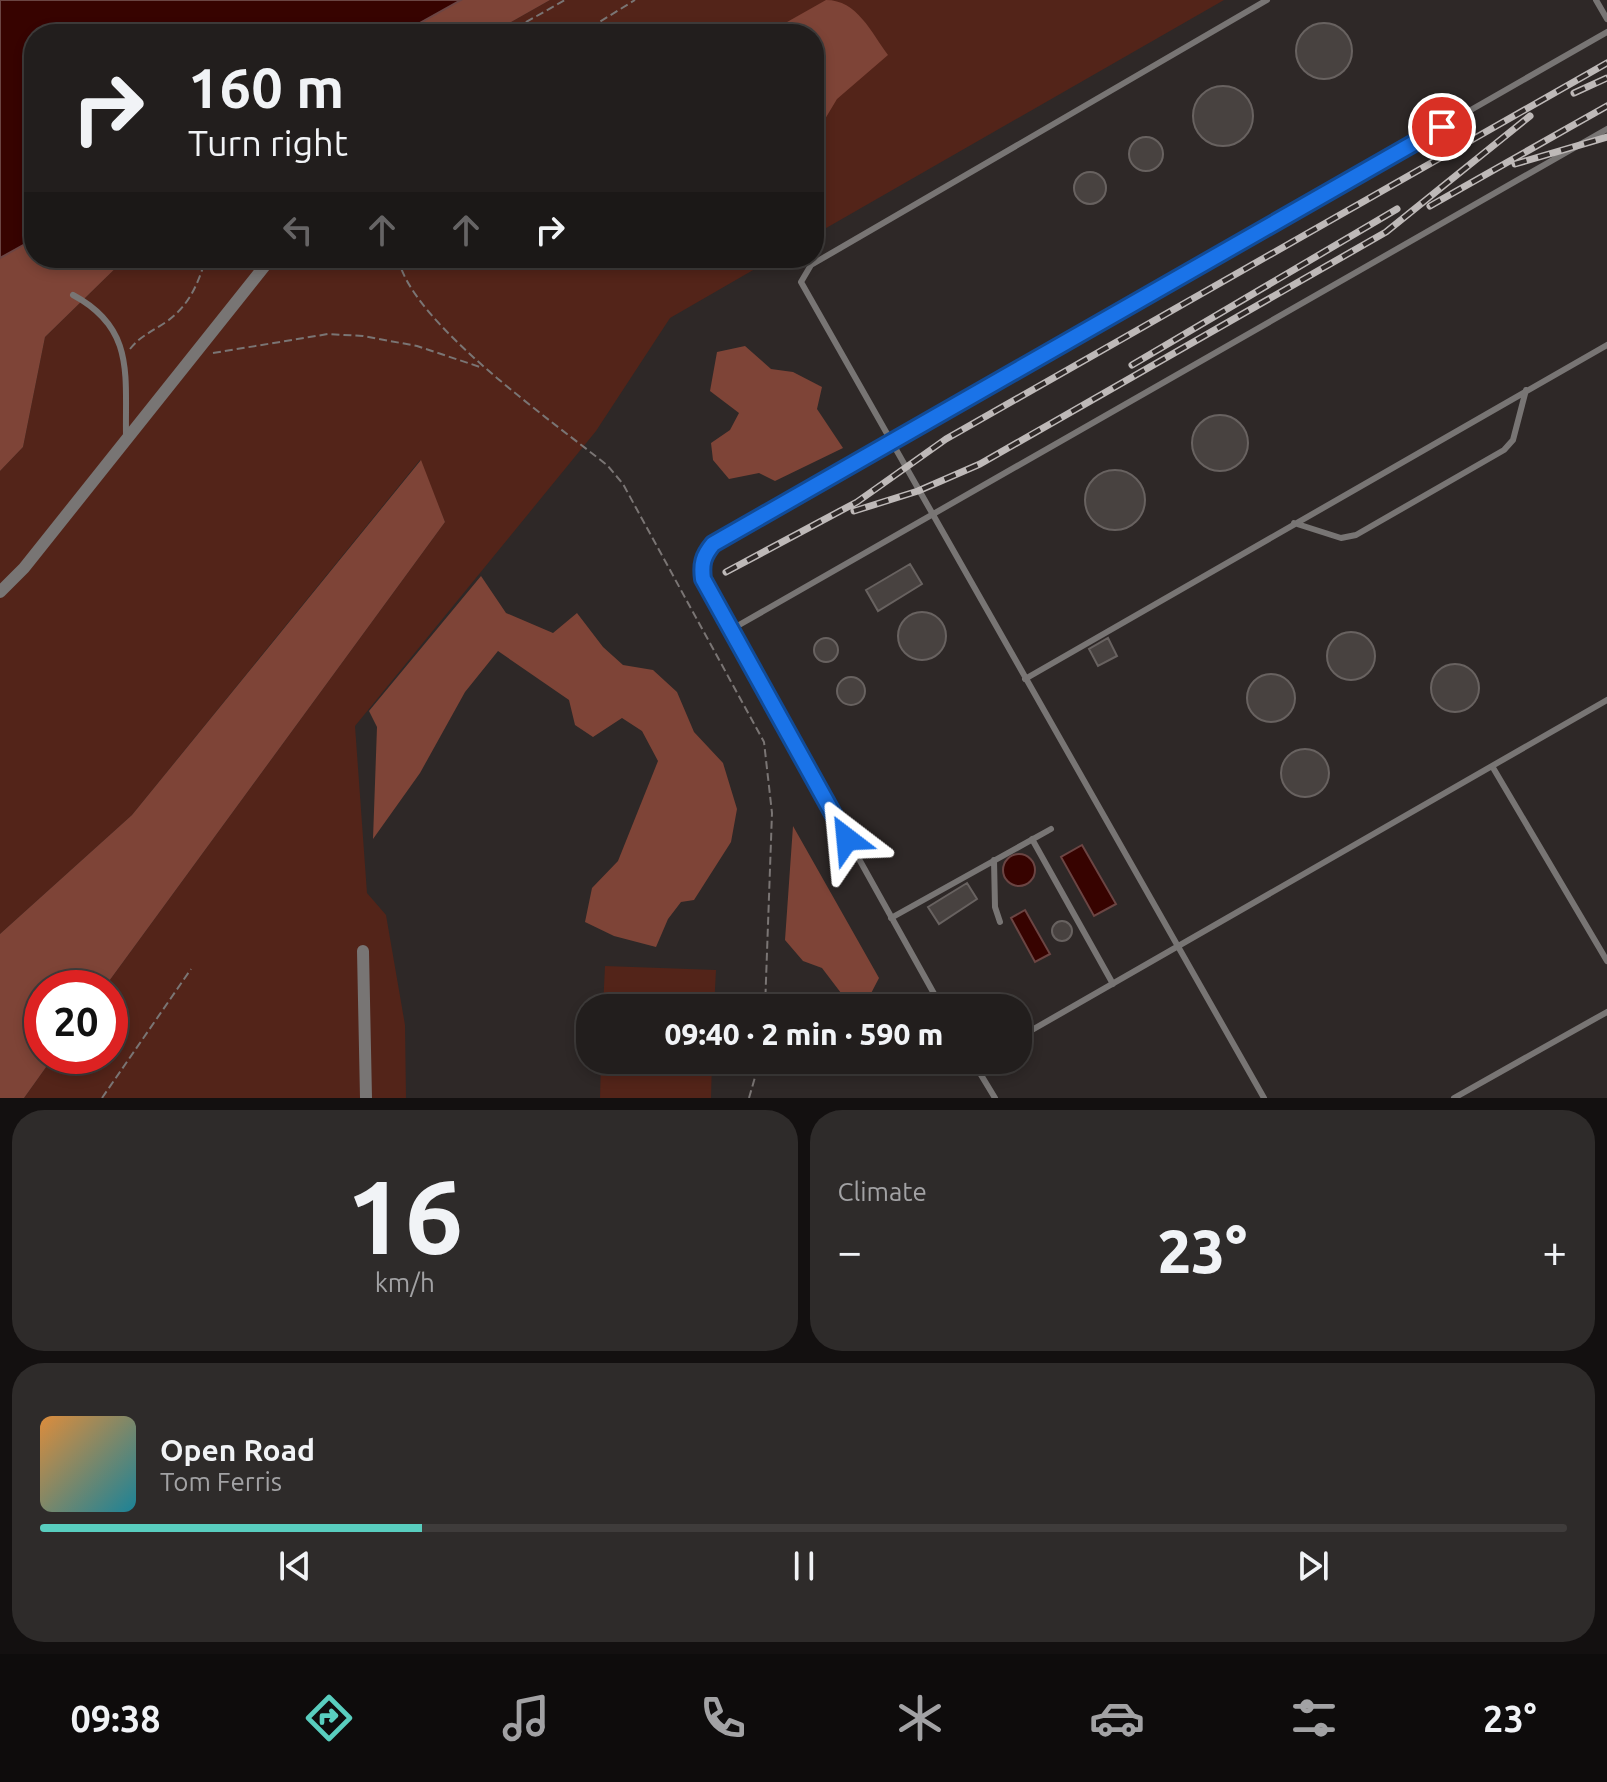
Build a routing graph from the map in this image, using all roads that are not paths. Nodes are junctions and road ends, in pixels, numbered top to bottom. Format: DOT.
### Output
graph roads {
  1 [pos="1267,0"];
  2 [pos="1596,0"];
  3 [pos="1607,19"];
  4 [pos="1607,32"];
  5 [pos="1607,129"];
  6 [pos="824,260"];
  7 [pos="263,268"];
  8 [pos="810,268"];
  9 [pos="73,295"];
  10 [pos="1607,345"];
  11 [pos="1526,390"];
  12 [pos="126,439"];
  13 [pos="891,443"];
  14 [pos="932,514"];
  15 [pos="1294,523"];
  16 [pos="0,592"];
  17 [pos="732,629"];
  18 [pos="1025,679"];
  19 [pos="1607,700"];
  20 [pos="1492,766"];
  21 [pos="1051,829"];
  22 [pos="1032,839"];
  23 [pos="994,860"];
  24 [pos="891,918"];
  25 [pos="1000,922"];
  26 [pos="1178,946"];
  27 [pos="363,951"];
  28 [pos="1607,961"];
  29 [pos="1113,984"];
  30 [pos="934,994"];
  31 [pos="1607,1012"];
  32 [pos="1032,1030"];
  33 [pos="982,1074"];
  34 [pos="366,1098"];
  35 [pos="995,1098"];
  36 [pos="1264,1098"];
  37 [pos="1454,1098"];
  1 -- 6 [label="lane"];
  2 -- 3 [label="lane"];
  4 -- 13 [label="lane"];
  5 -- 14 [label="lane"];
  7 -- 12 [label="street"];
  8 -- 13 [label="lane"];
  9 -- 12 [label="lane"];
  10 -- 11 [label="lane"];
  11 -- 15 [label="lane"];
  11 -- 15 [label="lane"];
  12 -- 16 [label="street"];
  13 -- 14 [label="lane"];
  13 -- 17 [label="lane"];
  14 -- 17 [label="lane"];
  14 -- 18 [label="lane"];
  15 -- 18 [label="lane"];
  17 -- 24 [label="lane"];
  18 -- 26 [label="lane"];
  19 -- 20 [label="lane"];
  20 -- 26 [label="lane"];
  20 -- 28 [label="lane"];
  21 -- 22 [label="lane"];
  22 -- 23 [label="lane"];
  22 -- 29 [label="lane"];
  23 -- 24 [label="lane"];
  23 -- 25 [label="lane"];
  24 -- 30 [label="lane"];
  26 -- 29 [label="lane"];
  26 -- 36 [label="lane"];
  27 -- 34 [label="street"];
  29 -- 32 [label="lane"];
  31 -- 37 [label="lane"];
  33 -- 35 [label="lane"];
}
